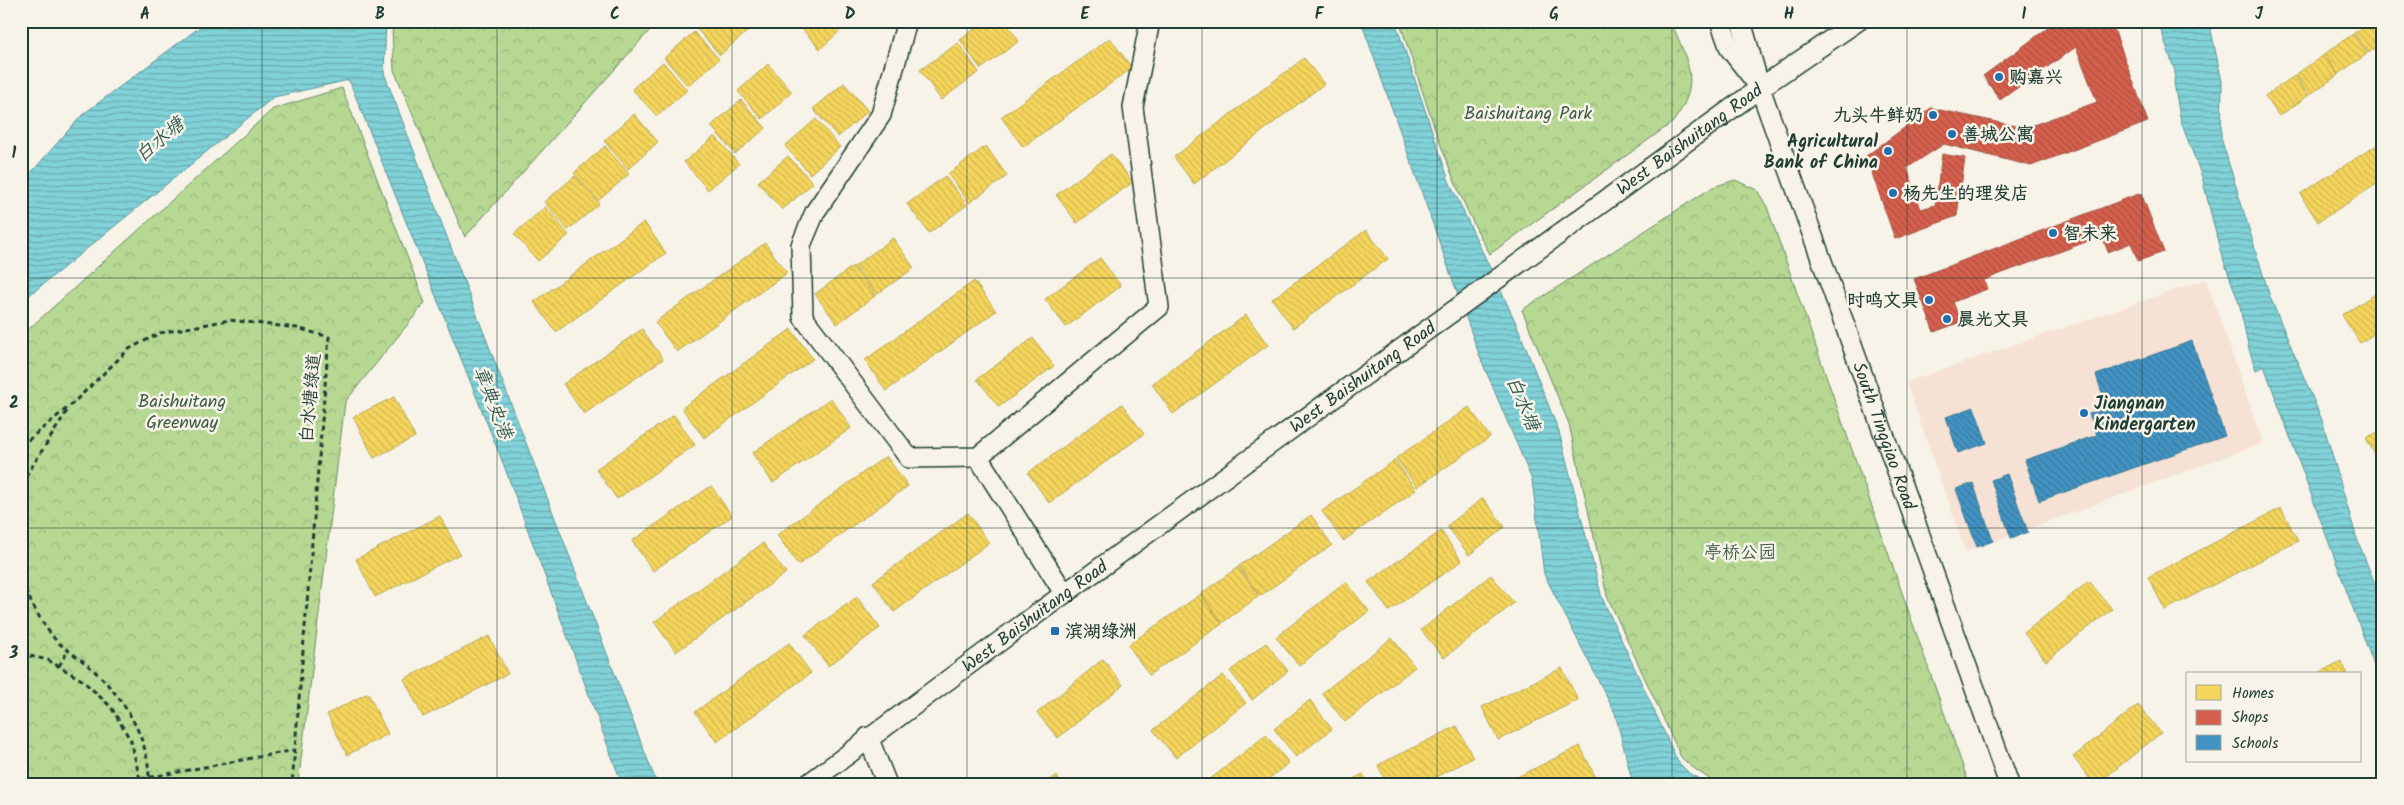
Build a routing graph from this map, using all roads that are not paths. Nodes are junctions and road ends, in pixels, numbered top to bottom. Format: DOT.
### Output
graph roads {
  1 [pos="907,21"];
  2 [pos="1150,21"];
  3 [pos="1720,21"];
  4 [pos="1741,21"];
  5 [pos="1858,21"];
  6 [pos="1760,88"];
  7 [pos="978,457"];
  8 [pos="1064,593"];
  9 [pos="868,737"];
  10 [pos="808,784"];
  11 [pos="888,784"];
  12 [pos="2009,784"];
  1 -- 7 [label="street"];
  2 -- 7 [label="street"];
  3 -- 6 [label="street, South Tingqiao Road"];
  4 -- 6 [label="street, South Tingqiao Road"];
  5 -- 6 [label="street, West Baishuitang Road"];
  6 -- 8 [label="street, West Baishuitang Road"];
  6 -- 12 [label="street, South Tingqiao Road"];
  7 -- 8 [label="street"];
  8 -- 9 [label="street, West Baishuitang Road"];
  9 -- 10 [label="street, West Baishuitang Road"];
  9 -- 11 [label="street"];
}
